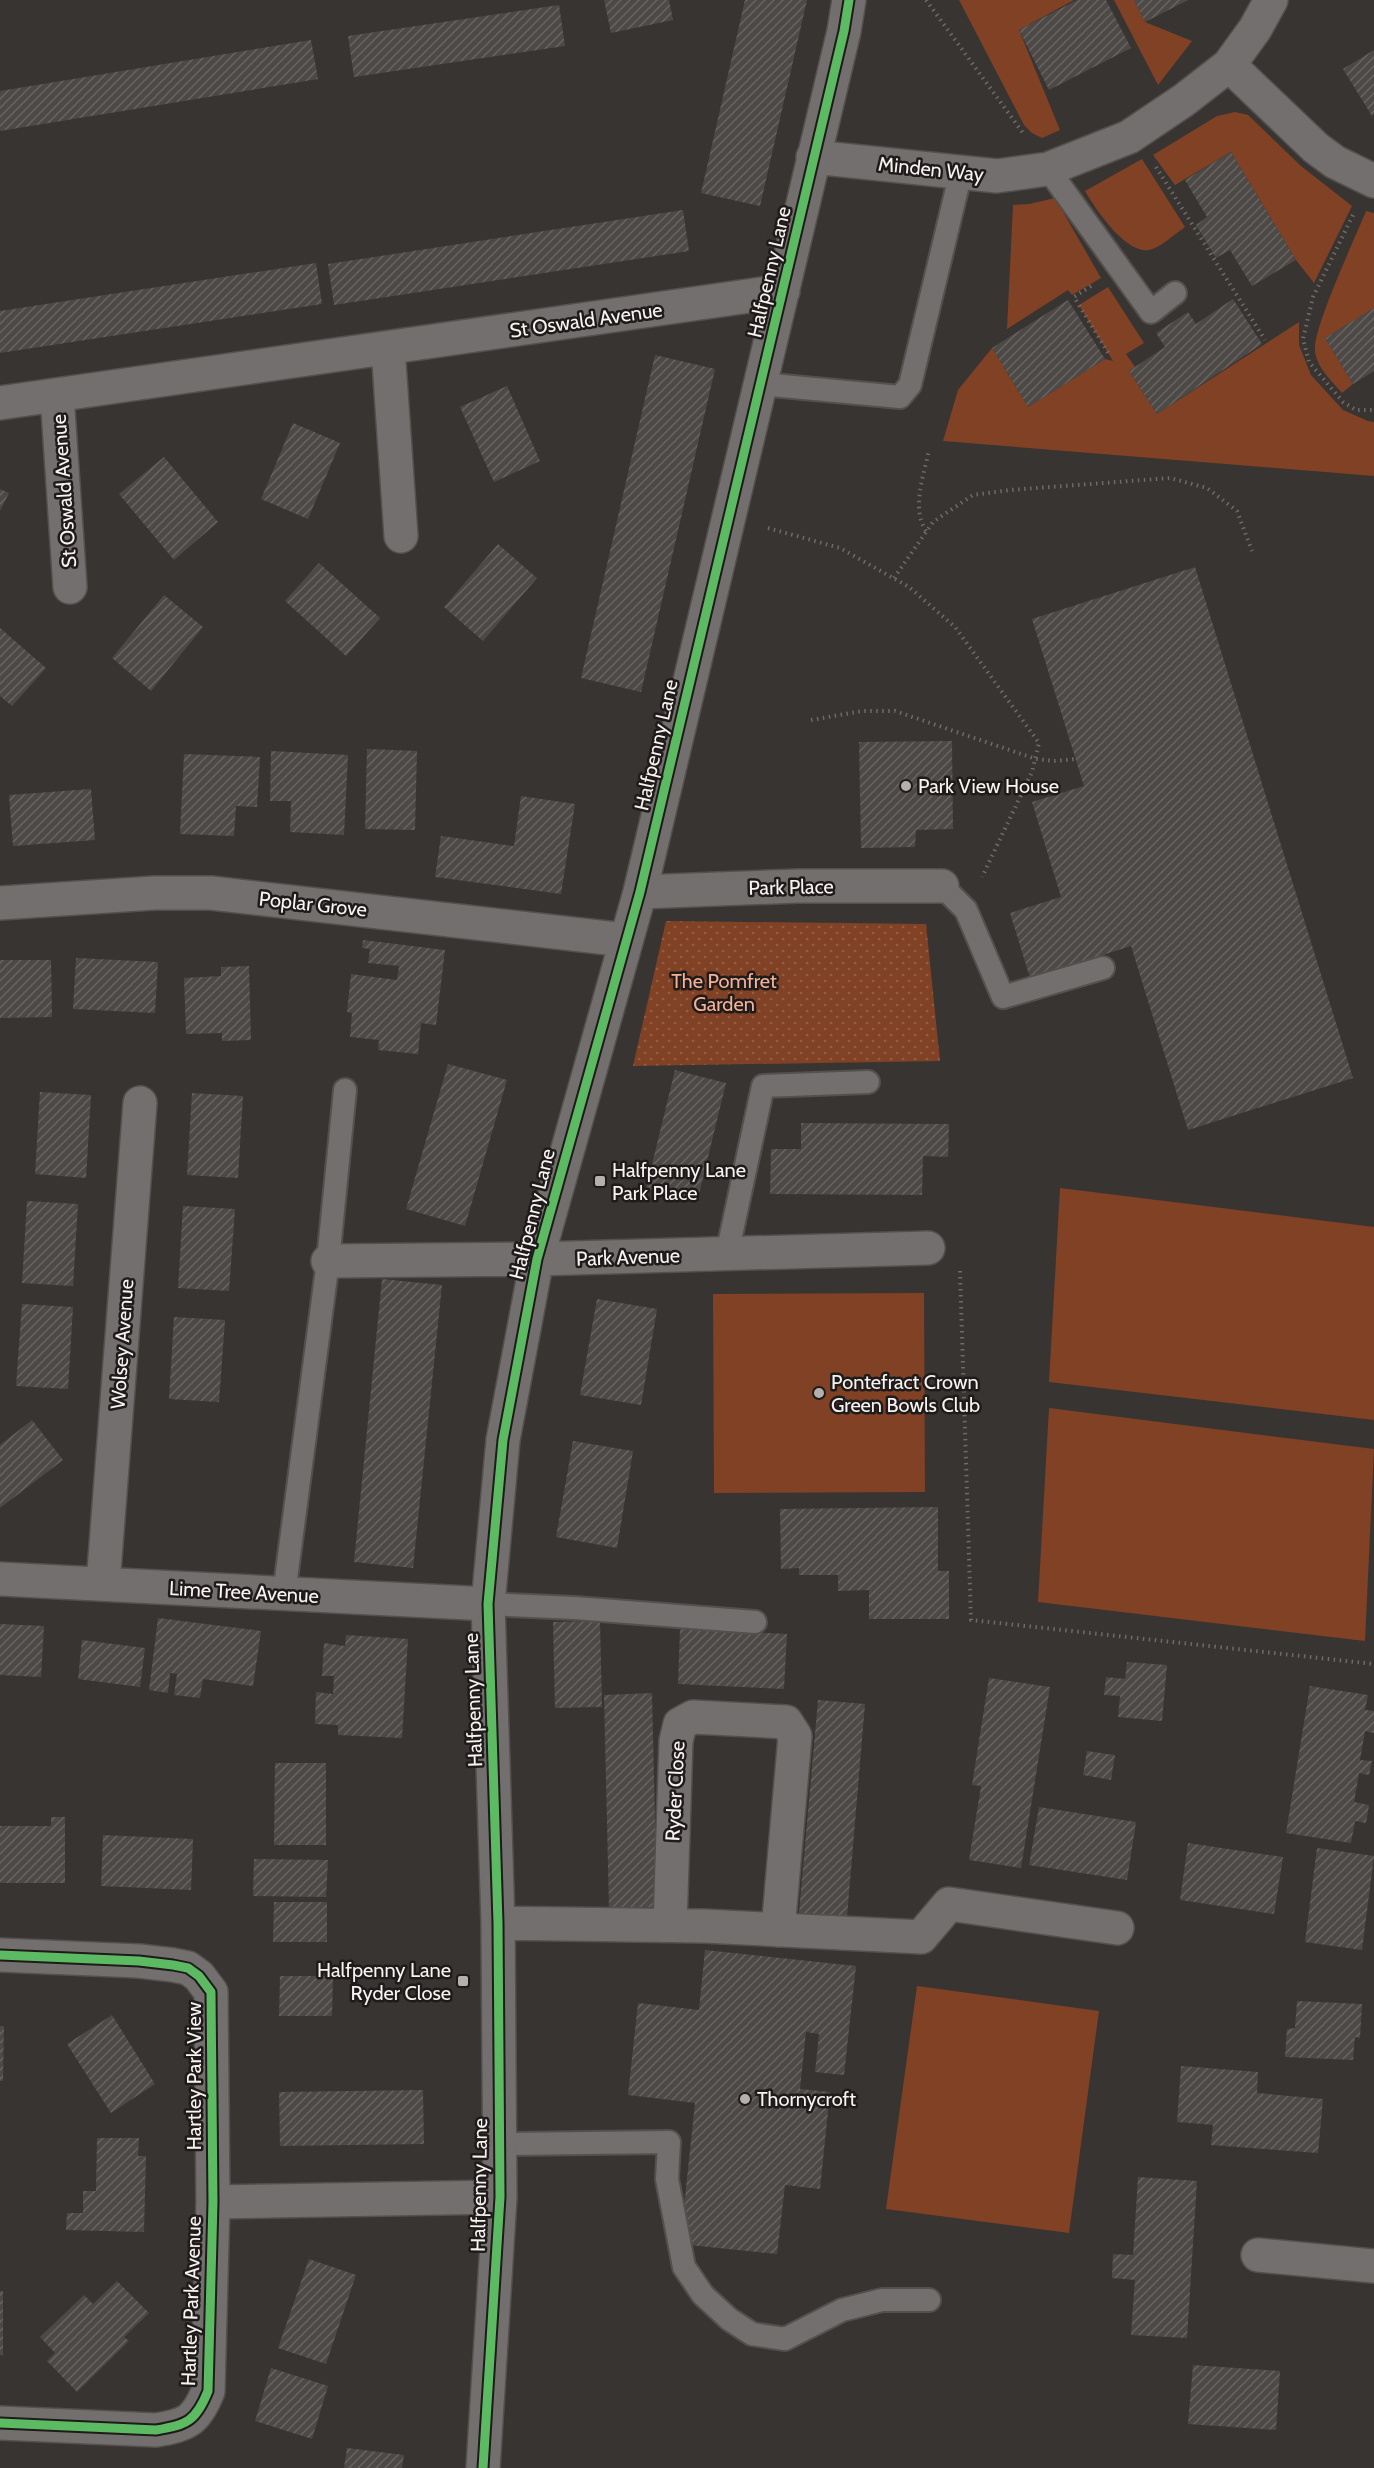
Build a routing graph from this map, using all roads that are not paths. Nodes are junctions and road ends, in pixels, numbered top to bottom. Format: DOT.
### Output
graph roads {
  1 [pos="849,0"];
  2 [pos="1271,0"];
  3 [pos="1229,65"];
  4 [pos="813,157"];
  5 [pos="1048,169"];
  6 [pos="962,172"];
  7 [pos="1372,180"];
  8 [pos="783,291"];
  9 [pos="1175,293"];
  10 [pos="388,348"];
  11 [pos="761,384"];
  12 [pos="57,395"];
  13 [pos="0,403"];
  14 [pos="400,536"];
  15 [pos="70,587"];
  16 [pos="942,886"];
  17 [pos="640,892"];
  18 [pos="0,903"];
  19 [pos="625,940"];
  20 [pos="1103,968"];
  21 [pos="868,1082"];
  22 [pos="345,1090"];
  23 [pos="140,1103"];
  24 [pos="928,1248"];
  25 [pos="727,1254"];
  26 [pos="537,1259"];
  27 [pos="328,1261"];
  28 [pos="0,1579"];
  29 [pos="103,1584"];
  30 [pos="284,1594"];
  31 [pos="488,1604"];
  32 [pos="755,1622"];
  33 [pos="498,1923"];
  34 [pos="670,1925"];
  35 [pos="1117,1928"];
  36 [pos="778,1930"];
  37 [pos="0,1955"];
  38 [pos="499,2144"];
  39 [pos="500,2197"];
  40 [pos="213,2202"];
  41 [pos="1258,2255"];
  42 [pos="1374,2266"];
  43 [pos="929,2300"];
  44 [pos="0,2423"];
  45 [pos="483,2468"];
  1 -- 4 [label="street, Halfpenny Lane"];
  2 -- 3 [label="street, Minden Way"];
  3 -- 5 [label="street, Minden Way"];
  3 -- 7 [label="street"];
  4 -- 6 [label="street, Minden Way"];
  4 -- 8 [label="street, Halfpenny Lane"];
  5 -- 6 [label="street, Minden Way"];
  5 -- 9 [label="lane"];
  6 -- 11 [label="lane"];
  8 -- 10 [label="street, St Oswald Avenue"];
  8 -- 11 [label="street, Halfpenny Lane"];
  10 -- 12 [label="street, St Oswald Avenue"];
  10 -- 14 [label="street"];
  11 -- 17 [label="street, Halfpenny Lane"];
  12 -- 13 [label="street, St Oswald Avenue"];
  12 -- 15 [label="street, St Oswald Avenue"];
  16 -- 17 [label="street, Park Place"];
  16 -- 20 [label="lane"];
  17 -- 19 [label="street, Halfpenny Lane"];
  18 -- 19 [label="street, Poplar Grove"];
  19 -- 26 [label="street, Halfpenny Lane"];
  21 -- 25 [label="lane"];
  22 -- 27 [label="lane"];
  23 -- 29 [label="street, Wolsey Avenue"];
  24 -- 25 [label="street, Park Avenue"];
  25 -- 26 [label="street, Park Avenue"];
  26 -- 27 [label="street, Park Avenue"];
  26 -- 31 [label="street, Halfpenny Lane"];
  27 -- 30 [label="lane"];
  28 -- 29 [label="street, Lime Tree Avenue"];
  29 -- 30 [label="street, Lime Tree Avenue"];
  30 -- 31 [label="street, Lime Tree Avenue"];
  31 -- 32 [label="lane"];
  31 -- 33 [label="street, Halfpenny Lane"];
  33 -- 34 [label="street"];
  33 -- 38 [label="street, Halfpenny Lane"];
  34 -- 36 [label="street"];
  34 -- 36 [label="street, Ryder Close"];
  35 -- 36 [label="street"];
  37 -- 40 [label="street, Hartley Park View"];
  38 -- 39 [label="street, Halfpenny Lane"];
  38 -- 43 [label="lane"];
  39 -- 40 [label="street"];
  39 -- 45 [label="street, Halfpenny Lane"];
  40 -- 44 [label="street, Hartley Park Avenue"];
  41 -- 42 [label="street"];
}
